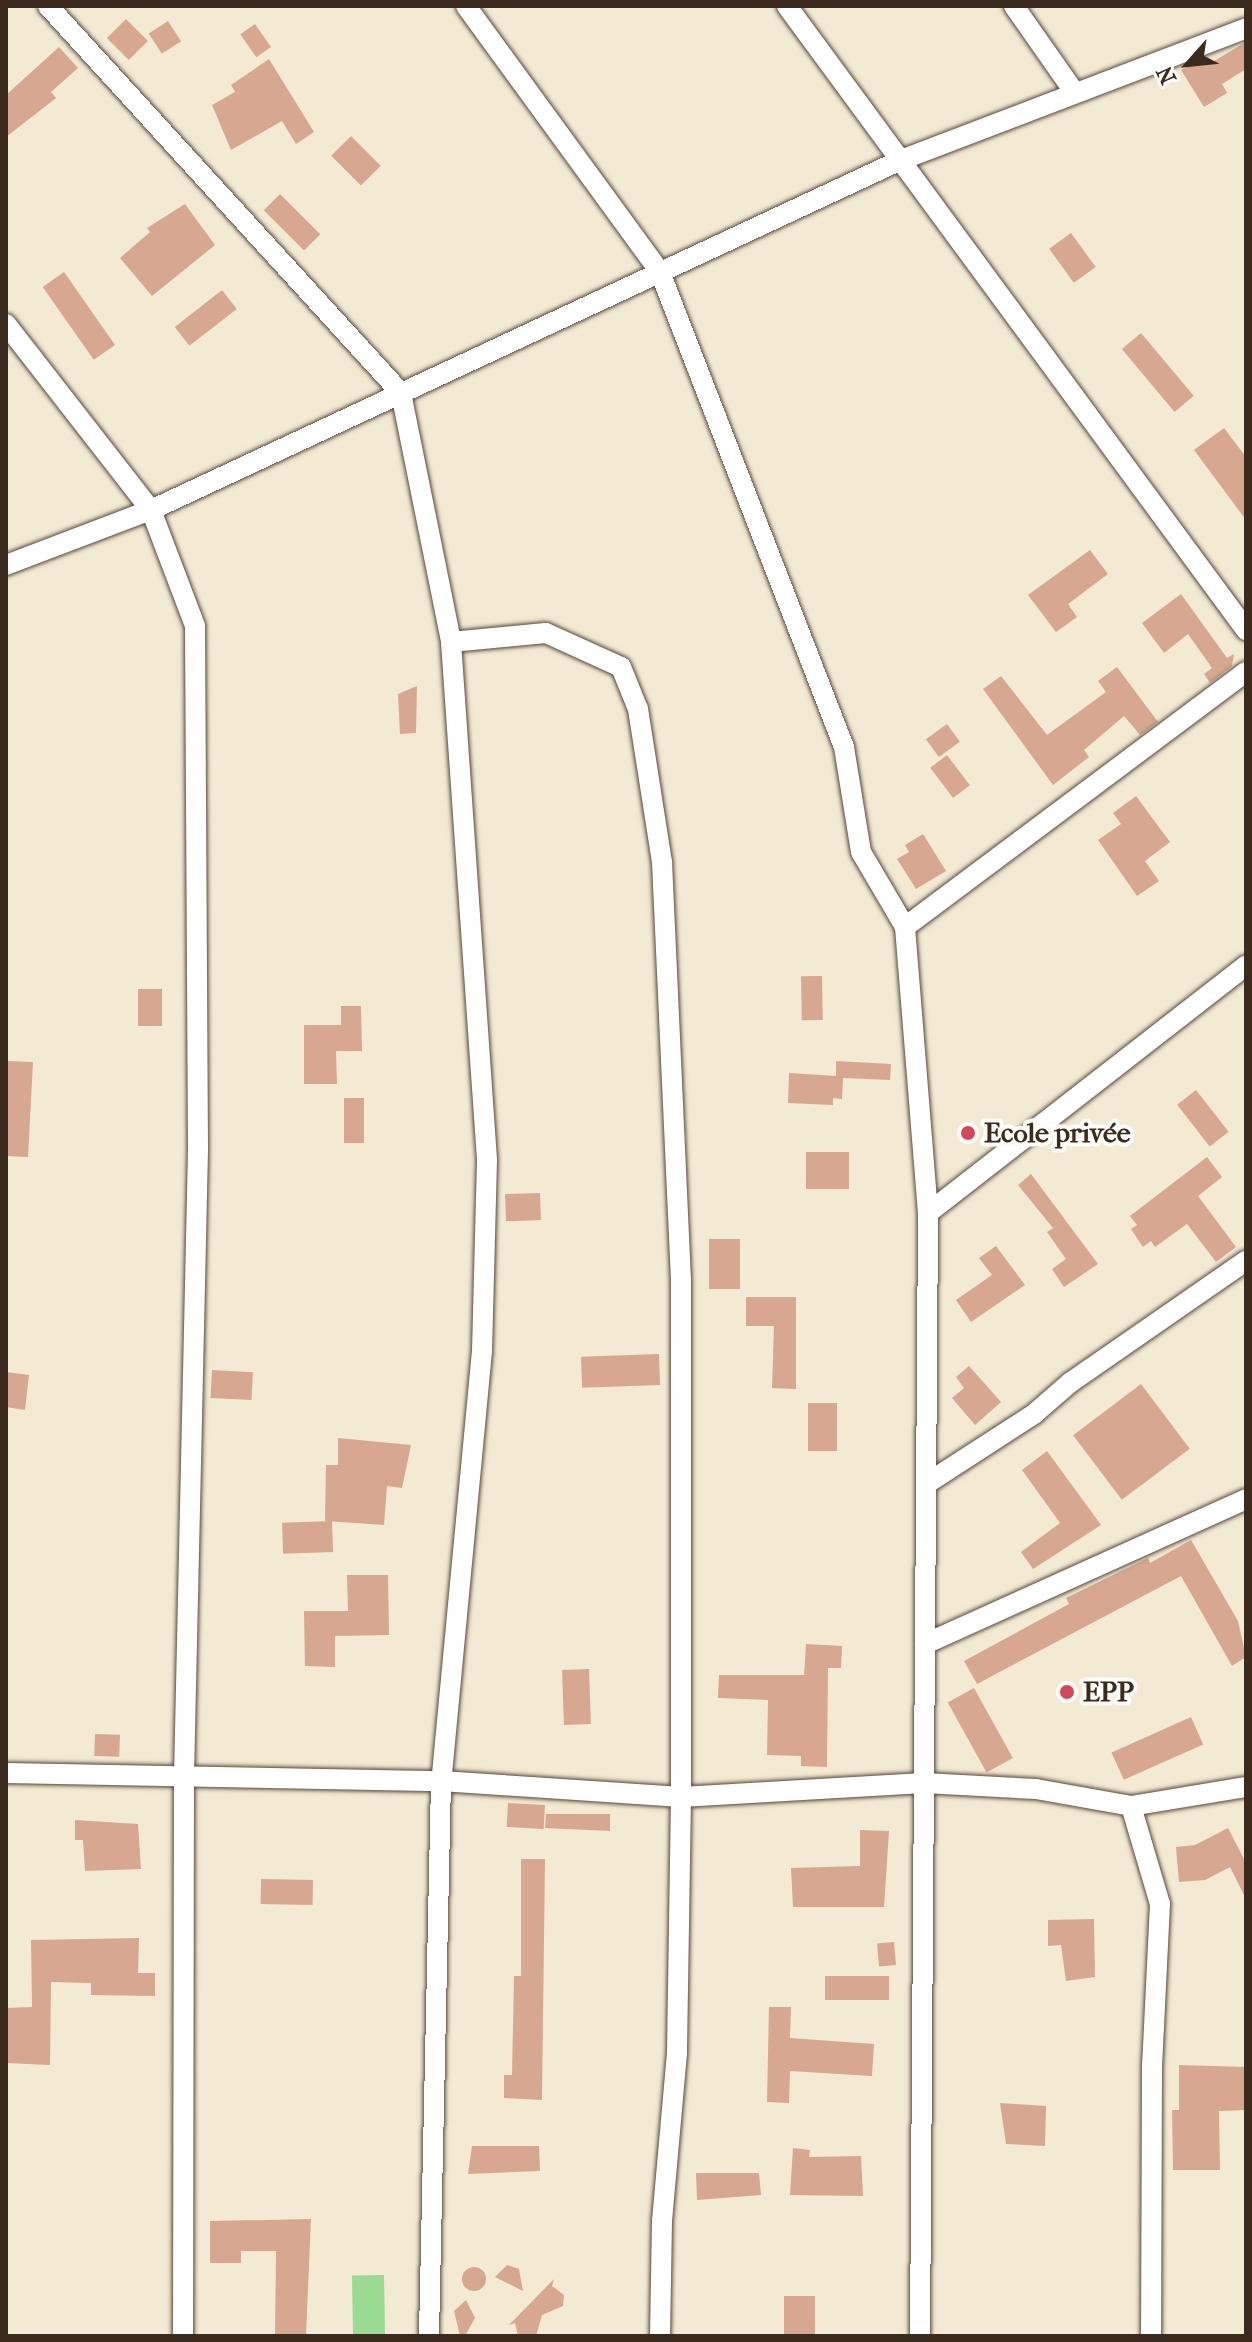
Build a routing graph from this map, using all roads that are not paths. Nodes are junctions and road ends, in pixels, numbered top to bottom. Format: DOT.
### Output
graph roads {
  1 [pos="48,6"];
  2 [pos="466,6"];
  3 [pos="787,6"];
  4 [pos="1014,6"];
  5 [pos="1246,28"];
  6 [pos="1075,93"];
  7 [pos="901,160"];
  8 [pos="660,272"];
  9 [pos="6,324"];
  10 [pos="401,393"];
  11 [pos="151,510"];
  12 [pos="6,565"];
  13 [pos="1246,630"];
  14 [pos="451,642"];
  15 [pos="1246,672"];
  16 [pos="905,927"];
  17 [pos="1246,965"];
  18 [pos="928,1213"];
  19 [pos="1246,1261"];
  20 [pos="926,1484"];
  21 [pos="1246,1499"];
  22 [pos="925,1644"];
  23 [pos="6,1773"];
  24 [pos="184,1777"];
  25 [pos="441,1781"];
  26 [pos="924,1783"];
  27 [pos="1246,1787"];
  28 [pos="681,1797"];
  29 [pos="1131,1806"];
  30 [pos="183,2336"];
  31 [pos="429,2336"];
  32 [pos="660,2336"];
  33 [pos="920,2336"];
  34 [pos="1151,2336"];
  1 -- 10 [label="street"];
  2 -- 8 [label="street"];
  3 -- 7 [label="street"];
  4 -- 6 [label="street"];
  5 -- 6 [label="street"];
  6 -- 7 [label="street"];
  7 -- 8 [label="street"];
  7 -- 13 [label="street"];
  8 -- 10 [label="street"];
  8 -- 16 [label="street"];
  9 -- 11 [label="street"];
  10 -- 11 [label="street"];
  10 -- 14 [label="street"];
  11 -- 12 [label="street"];
  11 -- 24 [label="street"];
  14 -- 25 [label="street"];
  14 -- 28 [label="street"];
  15 -- 16 [label="street"];
  16 -- 18 [label="street"];
  17 -- 18 [label="street"];
  18 -- 20 [label="street"];
  19 -- 20 [label="street"];
  20 -- 22 [label="street"];
  21 -- 22 [label="street"];
  22 -- 26 [label="street"];
  23 -- 24 [label="street"];
  24 -- 25 [label="street"];
  24 -- 30 [label="street"];
  25 -- 28 [label="street"];
  25 -- 31 [label="street"];
  26 -- 28 [label="street"];
  26 -- 29 [label="street"];
  26 -- 33 [label="street"];
  27 -- 29 [label="street"];
  28 -- 32 [label="street"];
  29 -- 34 [label="street"];
}
